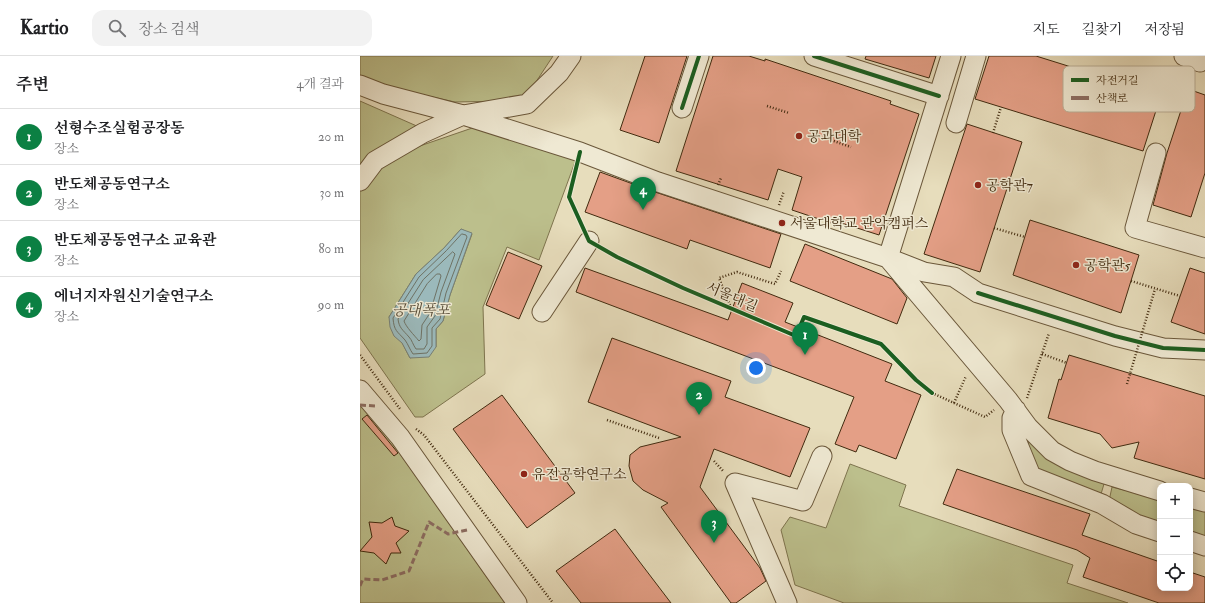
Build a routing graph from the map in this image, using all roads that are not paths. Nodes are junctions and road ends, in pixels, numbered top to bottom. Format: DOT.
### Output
graph roads {
  1 [pos="571,56"];
  2 [pos="699,56"];
  3 [pos="814,56"];
  4 [pos="951,56"];
  5 [pos="976,56"];
  6 [pos="360,85"];
  7 [pos="939,96"];
  8 [pos="682,108"];
  9 [pos="463,115"];
  10 [pos="956,123"];
  11 [pos="1156,153"];
  12 [pos="360,182"];
  13 [pos="589,241"];
  14 [pos="1205,248"];
  15 [pos="888,258"];
  16 [pos="542,312"];
  17 [pos="1205,350"];
  18 [pos="360,390"];
  19 [pos="1012,405"];
  20 [pos="822,456"];
  21 [pos="1157,490"];
  22 [pos="1193,499"];
  23 [pos="1205,502"];
  24 [pos="1157,531"];
  25 [pos="1193,542"];
  26 [pos="1205,546"];
  27 [pos="517,603"];
  28 [pos="787,603"];
  1 -- 9 [label="street"];
  2 -- 8 [label="street"];
  3 -- 7 [label="street"];
  4 -- 7 [label="street"];
  5 -- 10 [label="street"];
  6 -- 9 [label="street"];
  7 -- 15 [label="street"];
  9 -- 12 [label="street"];
  9 -- 15 [label="street"];
  11 -- 14 [label="street"];
  13 -- 16 [label="street"];
  15 -- 17 [label="street"];
  15 -- 19 [label="street"];
  18 -- 27 [label="street"];
  19 -- 21 [label="street"];
  19 -- 24 [label="street"];
  20 -- 28 [label="street"];
  22 -- 23 [label="street"];
  25 -- 26 [label="street"];
}
